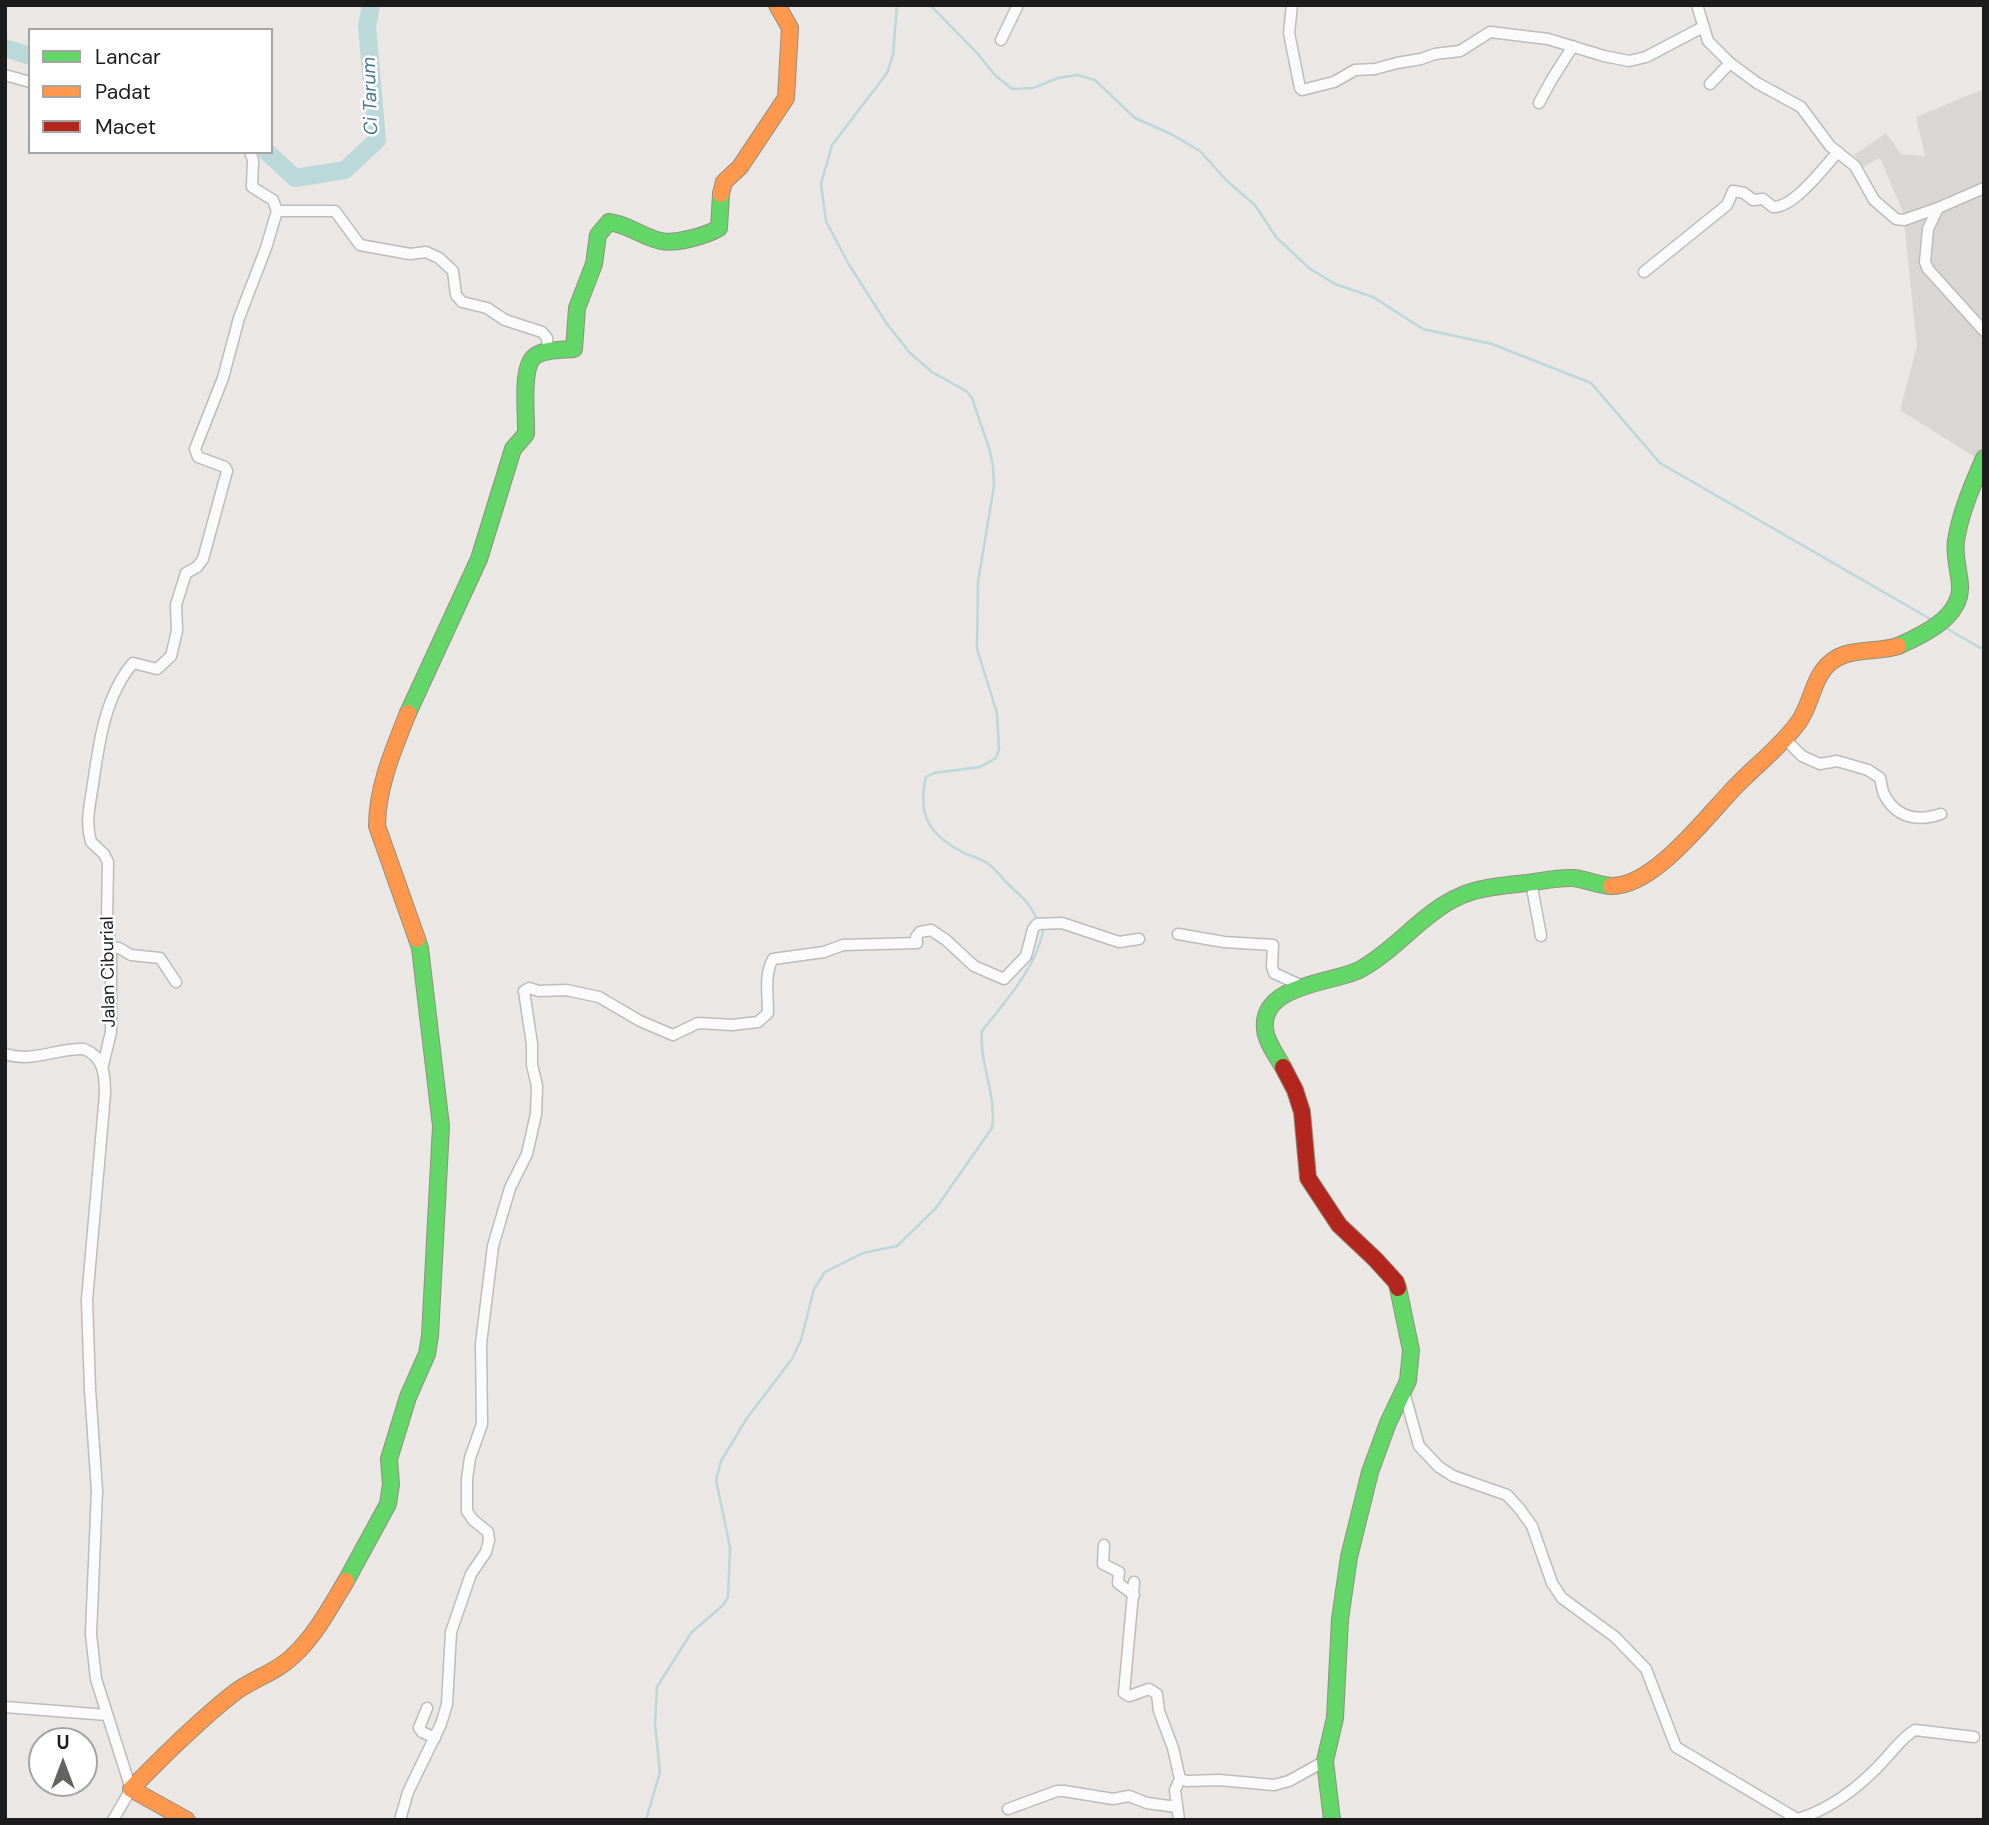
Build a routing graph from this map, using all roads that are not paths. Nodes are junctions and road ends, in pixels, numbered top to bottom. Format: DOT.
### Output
graph roads {
  1 [pos="777,5"];
  2 [pos="1018,5"];
  3 [pos="1292,5"];
  4 [pos="1697,5"];
  5 [pos="1703,27"];
  6 [pos="1001,40"];
  7 [pos="1573,46"];
  8 [pos="1730,63"];
  9 [pos="5,75"];
  10 [pos="28,81"];
  11 [pos="1710,84"];
  12 [pos="1539,103"];
  13 [pos="1838,152"];
  14 [pos="251,154"];
  15 [pos="1984,188"];
  16 [pos="1938,208"];
  17 [pos="277,211"];
  18 [pos="1644,272"];
  19 [pos="1984,331"];
  20 [pos="548,351"];
  21 [pos="1984,458"];
  22 [pos="1785,739"];
  23 [pos="1941,814"];
  24 [pos="1531,882"];
  25 [pos="1178,934"];
  26 [pos="1541,936"];
  27 [pos="1139,939"];
  28 [pos="111,947"];
  29 [pos="176,982"];
  30 [pos="1302,986"];
  31 [pos="5,1054"];
  32 [pos="103,1065"];
  33 [pos="1404,1392"];
  34 [pos="1104,1545"];
  35 [pos="1134,1582"];
  36 [pos="1133,1595"];
  37 [pos="5,1707"];
  38 [pos="427,1708"];
  39 [pos="107,1715"];
  40 [pos="1974,1737"];
  41 [pos="435,1738"];
  42 [pos="1325,1761"];
  43 [pos="1180,1779"];
  44 [pos="131,1789"];
  45 [pos="1176,1807"];
  46 [pos="1008,1809"];
  47 [pos="1798,1819"];
  48 [pos="113,1820"];
  49 [pos="187,1820"];
  50 [pos="400,1820"];
  51 [pos="1178,1820"];
  52 [pos="1332,1820"];
  1 -- 20 [label="street"];
  2 -- 6 [label="street"];
  3 -- 7 [label="street"];
  4 -- 5 [label="street"];
  5 -- 7 [label="street"];
  5 -- 8 [label="street"];
  7 -- 12 [label="street"];
  8 -- 11 [label="street"];
  8 -- 13 [label="street"];
  9 -- 10 [label="street"];
  13 -- 16 [label="street"];
  13 -- 18 [label="street"];
  14 -- 17 [label="street"];
  15 -- 16 [label="street"];
  16 -- 19 [label="street"];
  17 -- 20 [label="street"];
  17 -- 28 [label="street, Jalan Ciburial"];
  20 -- 44 [label="street"];
  21 -- 22 [label="street"];
  22 -- 23 [label="street"];
  22 -- 24 [label="street"];
  24 -- 26 [label="street"];
  24 -- 30 [label="street"];
  25 -- 30 [label="street"];
  27 -- 41 [label="street"];
  28 -- 29 [label="street"];
  28 -- 32 [label="street, Jalan Ciburial"];
  30 -- 33 [label="street"];
  31 -- 32 [label="street"];
  32 -- 39 [label="street, Jalan Ciburial"];
  33 -- 42 [label="street"];
  33 -- 47 [label="street"];
  34 -- 36 [label="street"];
  35 -- 36 [label="street"];
  36 -- 43 [label="street"];
  37 -- 39 [label="street"];
  38 -- 41 [label="street"];
  39 -- 44 [label="street, Jalan Ciburial"];
  40 -- 47 [label="street"];
  41 -- 50 [label="street"];
  42 -- 43 [label="street"];
  42 -- 52 [label="street"];
  43 -- 45 [label="street"];
  44 -- 48 [label="street"];
  44 -- 49 [label="street"];
  45 -- 46 [label="street"];
  45 -- 51 [label="street"];
}
